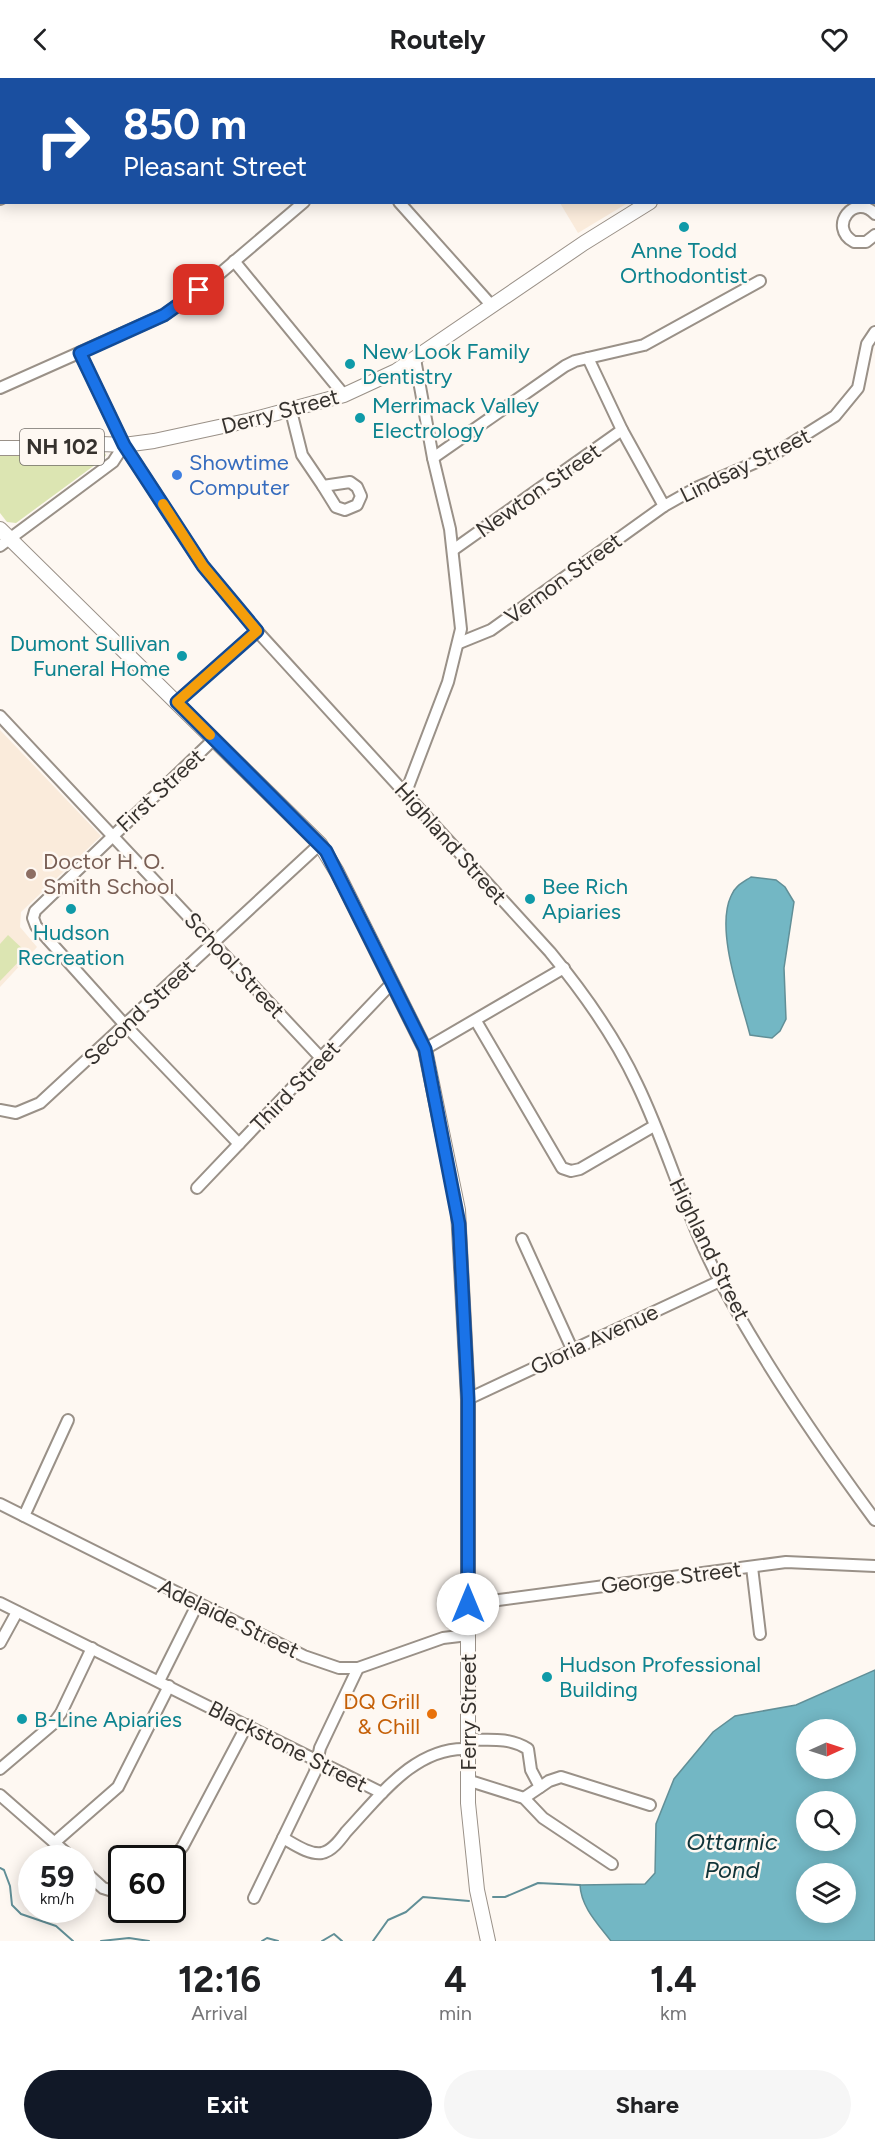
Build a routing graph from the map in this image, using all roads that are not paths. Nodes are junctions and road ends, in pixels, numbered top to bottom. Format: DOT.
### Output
graph roads {
  1 [pos="302,204"];
  2 [pos="401,204"];
  3 [pos="647,204"];
  4 [pos="875,214"];
  5 [pos="875,235"];
  6 [pos="234,261"];
  7 [pos="760,281"];
  8 [pos="492,306"];
  9 [pos="875,332"];
  10 [pos="80,353"];
  11 [pos="588,358"];
  12 [pos="415,359"];
  13 [pos="0,388"];
  14 [pos="344,395"];
  15 [pos="291,411"];
  16 [pos="622,430"];
  17 [pos="124,445"];
  18 [pos="0,448"];
  19 [pos="433,458"];
  20 [pos="323,486"];
  21 [pos="664,506"];
  22 [pos="3,538"];
  23 [pos="453,550"];
  24 [pos="257,631"];
  25 [pos="459,643"];
  26 [pos="177,702"];
  27 [pos="0,716"];
  28 [pos="214,739"];
  29 [pos="406,792"];
  30 [pos="111,836"];
  31 [pos="320,844"];
  32 [pos="213,942"];
  33 [pos="564,968"];
  34 [pos="392,983"];
  35 [pos="476,1021"];
  36 [pos="125,1025"];
  37 [pos="425,1049"];
  38 [pos="321,1058"];
  39 [pos="0,1113"];
  40 [pos="654,1126"];
  41 [pos="239,1144"];
  42 [pos="197,1188"];
  43 [pos="522,1239"];
  44 [pos="720,1281"];
  45 [pos="572,1349"];
  46 [pos="468,1399"];
  47 [pos="68,1420"];
  48 [pos="0,1504"];
  49 [pos="24,1516"];
  50 [pos="875,1520"];
  51 [pos="875,1566"];
  52 [pos="752,1567"];
  53 [pos="0,1603"];
  54 [pos="198,1603"];
  55 [pos="468,1604"];
  56 [pos="17,1612"];
  57 [pos="760,1634"];
  58 [pos="468,1635"];
  59 [pos="0,1643"];
  60 [pos="92,1648"];
  61 [pos="358,1668"];
  62 [pos="164,1684"];
  63 [pos="247,1725"];
  64 [pos="468,1744"];
  65 [pos="317,1760"];
  66 [pos="0,1769"];
  67 [pos="467,1780"];
  68 [pos="540,1787"];
  69 [pos="382,1793"];
  70 [pos="0,1796"];
  71 [pos="524,1798"];
  72 [pos="650,1805"];
  73 [pos="283,1838"];
  74 [pos="54,1842"];
  75 [pos="57,1845"];
  76 [pos="184,1845"];
  77 [pos="612,1864"];
  78 [pos="254,1898"];
  79 [pos="488,1941"];
  1 -- 6 [label="street"];
  2 -- 8 [label="street"];
  3 -- 8 [label="main road, Derry Street / NH 102"];
  4 -- 5 [label="street"];
  6 -- 10 [label="street"];
  6 -- 14 [label="street"];
  7 -- 11 [label="street"];
  8 -- 12 [label="main road, Derry Street / NH 102"];
  9 -- 21 [label="street, Lindsay Street"];
  10 -- 13 [label="street"];
  10 -- 17 [label="street, Highland Street"];
  11 -- 16 [label="street"];
  11 -- 19 [label="street"];
  12 -- 14 [label="main road, Derry Street / NH 102"];
  12 -- 19 [label="street"];
  14 -- 15 [label="main road, Derry Street / NH 102"];
  15 -- 17 [label="main road, Derry Street / NH 102"];
  15 -- 20 [label="street"];
  16 -- 21 [label="street"];
  16 -- 23 [label="street, Newton Street"];
  17 -- 18 [label="main road, Derry Street / NH 102"];
  17 -- 22 [label="street"];
  17 -- 24 [label="street, Highland Street"];
  19 -- 23 [label="street"];
  21 -- 25 [label="street, Vernon Street"];
  22 -- 26 [label="main road, Ferry Street"];
  23 -- 25 [label="street"];
  24 -- 26 [label="street"];
  24 -- 29 [label="street, Highland Street"];
  25 -- 29 [label="street"];
  26 -- 28 [label="main road, Ferry Street"];
  27 -- 30 [label="street, School Street"];
  28 -- 30 [label="street, First Street"];
  28 -- 31 [label="main road, Ferry Street"];
  29 -- 33 [label="street, Highland Street"];
  30 -- 32 [label="street, School Street"];
  30 -- 36 [label="street, First Street"];
  31 -- 32 [label="street, Second Street"];
  31 -- 34 [label="main road, Ferry Street"];
  32 -- 36 [label="street, Second Street"];
  32 -- 38 [label="street, School Street"];
  33 -- 35 [label="street"];
  33 -- 40 [label="street, Highland Street"];
  34 -- 37 [label="main road, Ferry Street"];
  34 -- 38 [label="street, Third Street"];
  35 -- 37 [label="street"];
  35 -- 40 [label="street"];
  36 -- 39 [label="street, Second Street"];
  36 -- 41 [label="street"];
  37 -- 46 [label="main road, Ferry Street"];
  38 -- 41 [label="street, Third Street"];
  40 -- 44 [label="street, Highland Street"];
  41 -- 42 [label="street, Third Street"];
  43 -- 45 [label="street"];
  44 -- 45 [label="street, Gloria Avenue"];
  44 -- 50 [label="street, Highland Street"];
  45 -- 46 [label="street, Gloria Avenue"];
  46 -- 55 [label="main road, Ferry Street"];
  47 -- 49 [label="street"];
  48 -- 49 [label="street, Adelaide Street"];
  49 -- 54 [label="street, Adelaide Street"];
  51 -- 52 [label="street, George Street"];
  52 -- 55 [label="street, George Street"];
  52 -- 57 [label="street"];
  53 -- 56 [label="street, Blackstone Street"];
  54 -- 61 [label="street, Adelaide Street"];
  54 -- 62 [label="street"];
  55 -- 58 [label="main road, Ferry Street"];
  56 -- 59 [label="street"];
  56 -- 60 [label="street, Blackstone Street"];
  58 -- 61 [label="street, Adelaide Street"];
  58 -- 64 [label="main road, Ferry Street"];
  60 -- 62 [label="street, Blackstone Street"];
  60 -- 66 [label="street"];
  61 -- 65 [label="street"];
  62 -- 63 [label="street, Blackstone Street"];
  62 -- 74 [label="street"];
  63 -- 65 [label="street, Blackstone Street"];
  63 -- 76 [label="street"];
  64 -- 67 [label="main road, Ferry Street"];
  64 -- 68 [label="street"];
  64 -- 69 [label="street"];
  65 -- 69 [label="street, Blackstone Street"];
  65 -- 73 [label="street"];
  67 -- 71 [label="street"];
  67 -- 79 [label="main road, Ferry Street"];
  68 -- 71 [label="street"];
  68 -- 72 [label="street"];
  69 -- 73 [label="street"];
  70 -- 74 [label="street"];
  71 -- 77 [label="street"];
  73 -- 78 [label="street"];
  74 -- 75 [label="street"];
}
